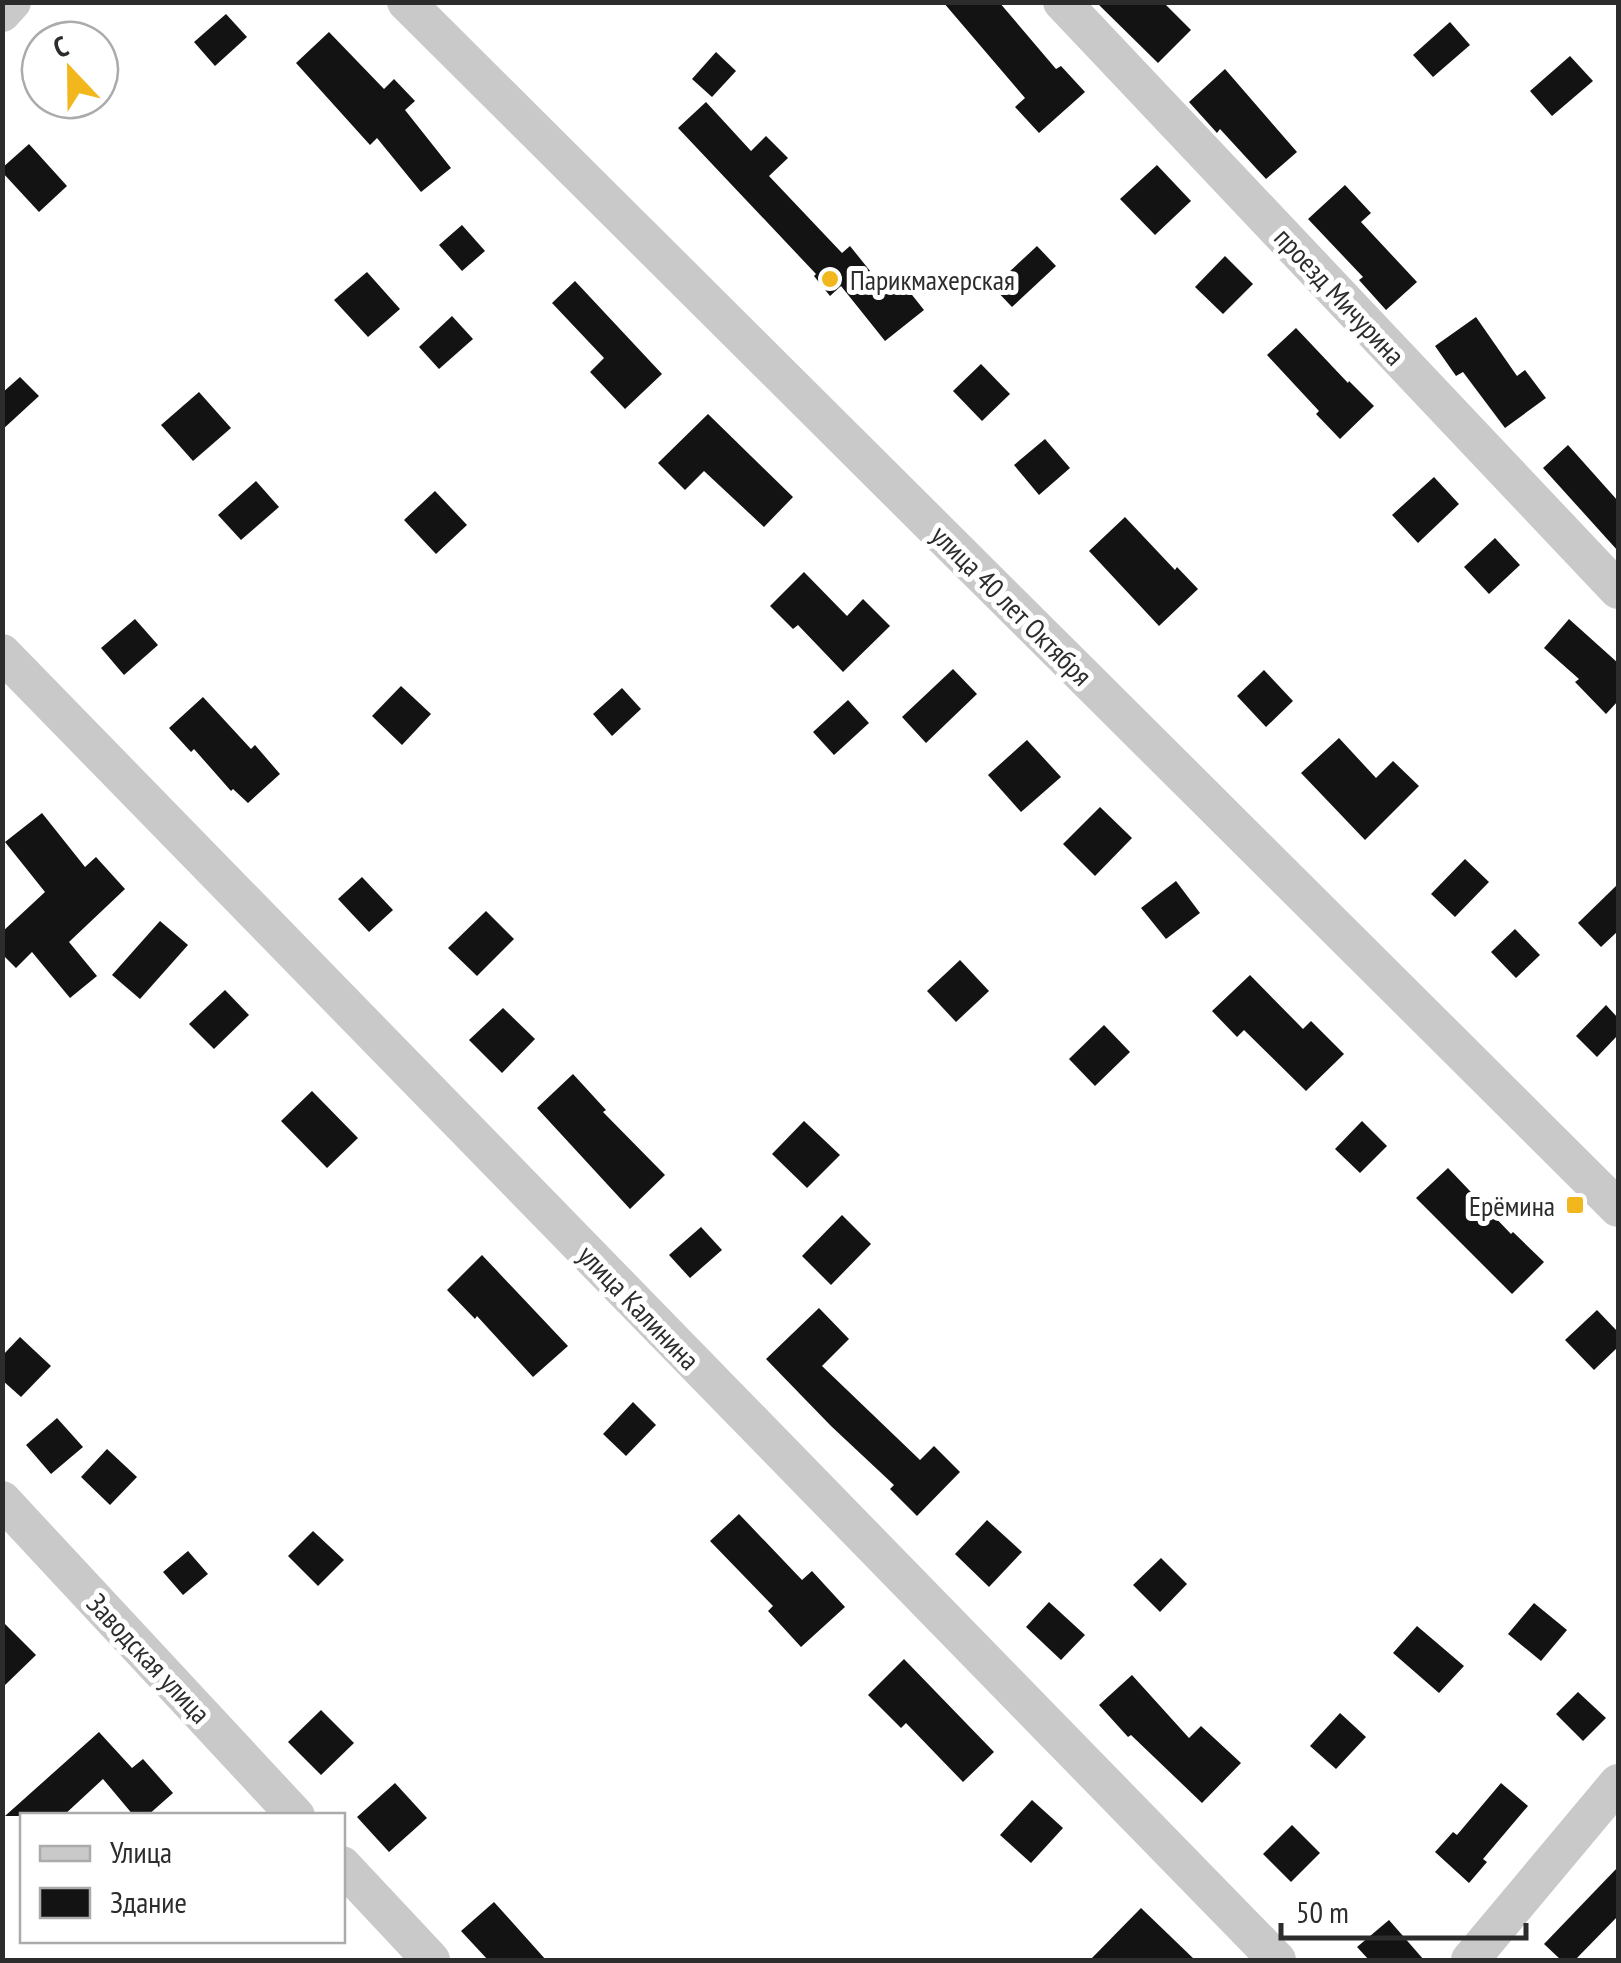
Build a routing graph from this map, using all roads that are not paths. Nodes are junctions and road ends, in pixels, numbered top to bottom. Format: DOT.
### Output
graph roads {
  1 [pos="12,2"];
  2 [pos="406,2"];
  3 [pos="1062,2"];
  4 [pos="2,13"];
  5 [pos="1618,590"];
  6 [pos="2,652"];
  7 [pos="1618,1208"];
  8 [pos="2,1500"];
  9 [pos="1618,1782"];
  10 [pos="293,1813"];
  11 [pos="345,1868"];
  12 [pos="431,1960"];
  13 [pos="1277,1960"];
  14 [pos="1470,1960"];
  1 -- 4 [label="street"];
  2 -- 7 [label="street, улица 40 лет Октября"];
  3 -- 5 [label="street, проезд Мичурина"];
  6 -- 13 [label="street, улица Калинина"];
  8 -- 10 [label="street, Заводская улица"];
  9 -- 14 [label="street"];
  11 -- 12 [label="street"];
}
